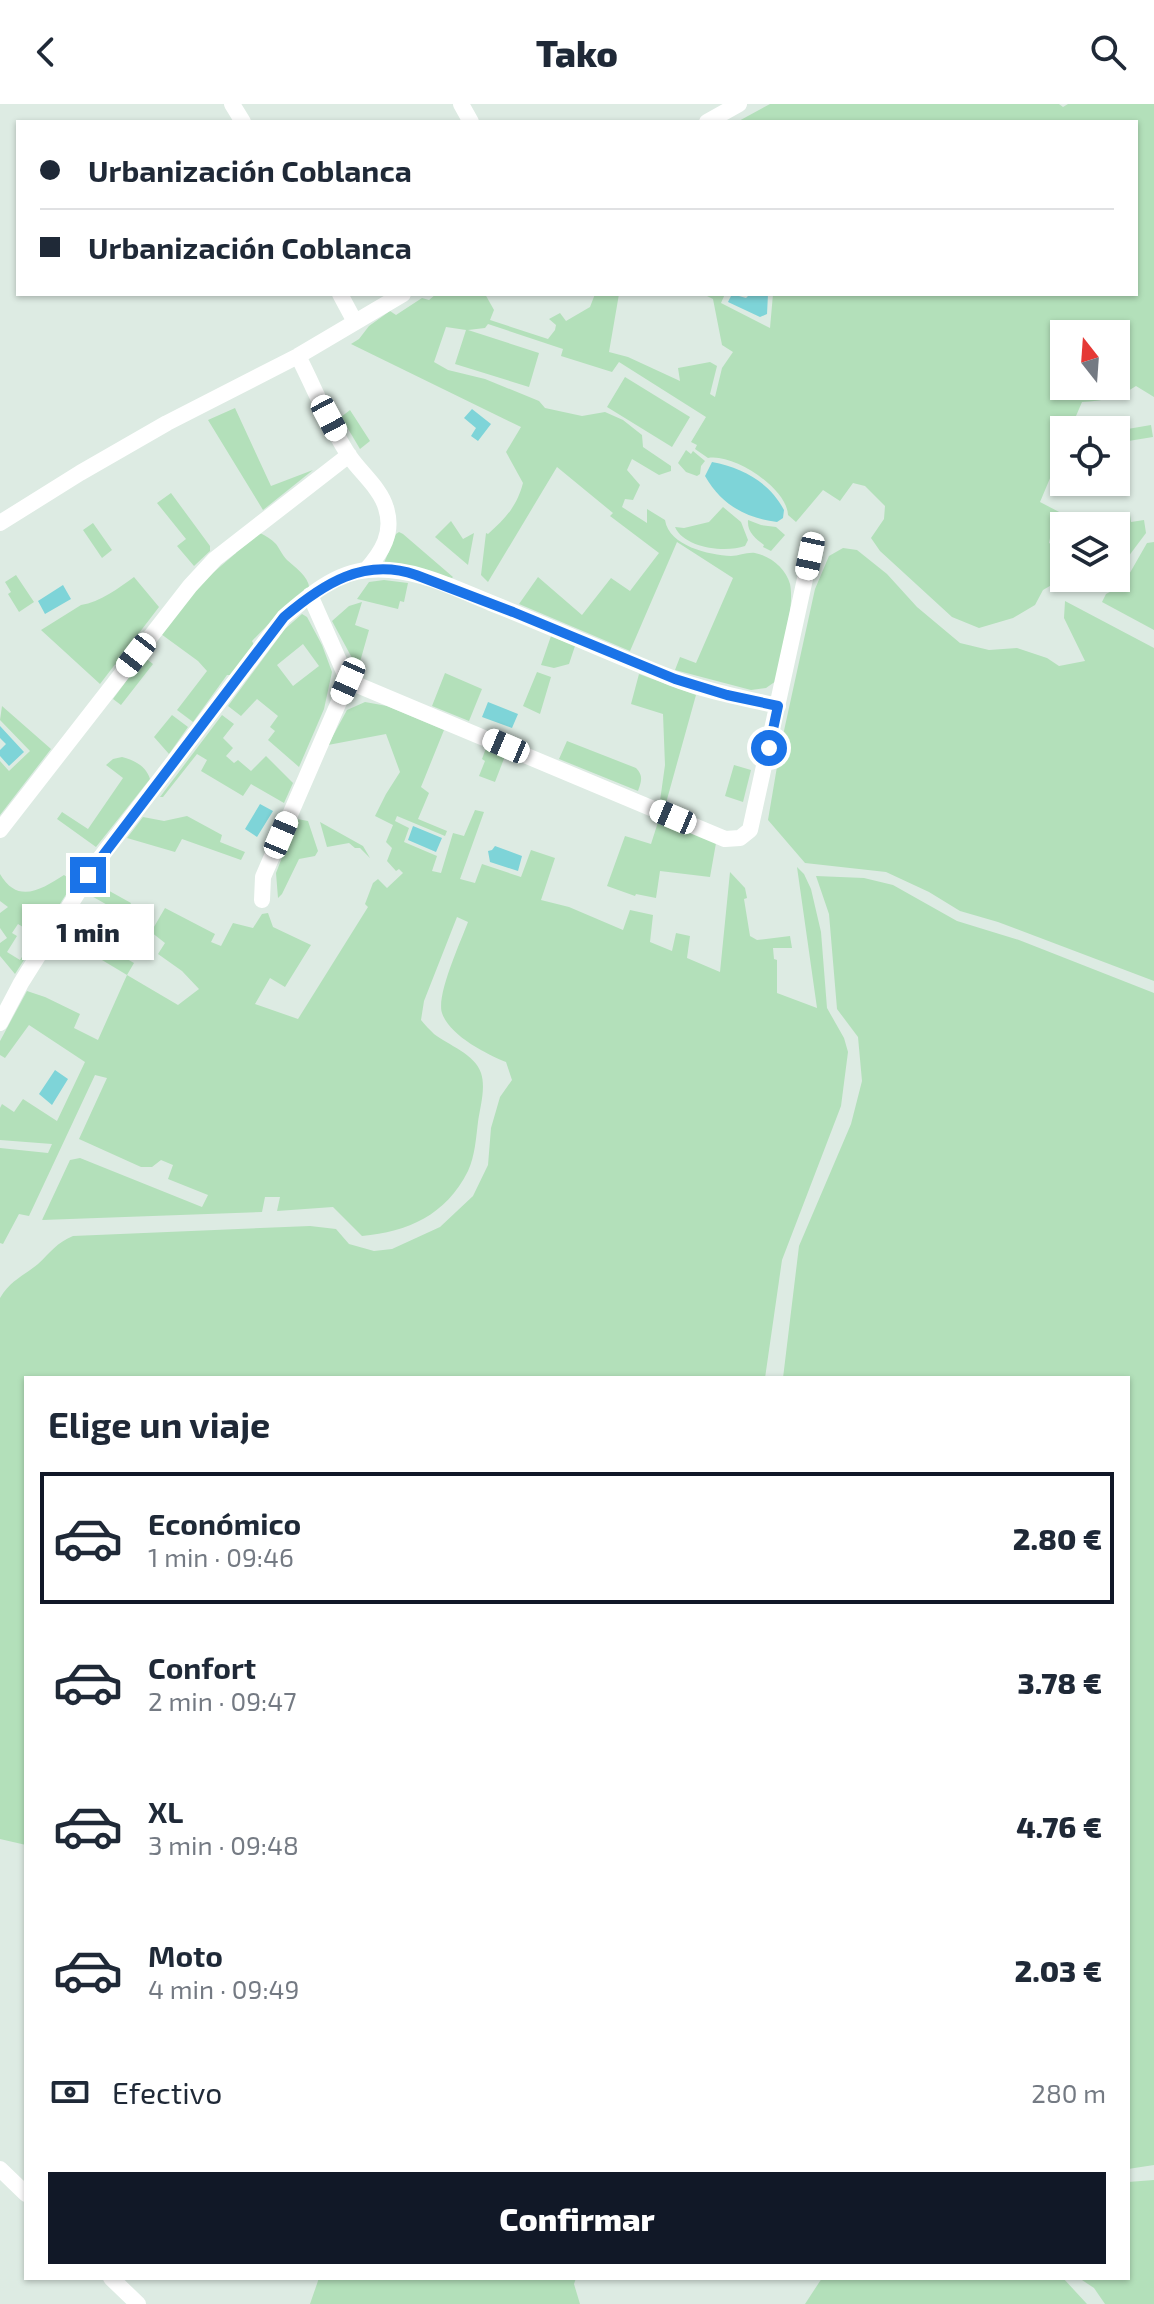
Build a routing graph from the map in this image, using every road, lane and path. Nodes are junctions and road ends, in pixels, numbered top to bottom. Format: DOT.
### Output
graph roads {
  1 [pos="731,106"];
  2 [pos="710,120"];
  3 [pos="341,296"];
  4 [pos="400,296"];
  5 [pos="355,322"];
  6 [pos="298,356"];
  7 [pos="349,455"];
  8 [pos="0,523"];
  9 [pos="810,556"];
  10 [pos="366,570"];
  11 [pos="310,595"];
  12 [pos="348,681"];
  13 [pos="778,706"];
  14 [pos="0,830"];
  15 [pos="262,900"];
  16 [pos="0,1023"];
  17 [pos="0,2169"];
  18 [pos="24,2192"];
  19 [pos="113,2280"];
  20 [pos="138,2304"];
  1 -- 2 [label="street"];
  3 -- 5 [label="street"];
  4 -- 5 [label="street"];
  5 -- 6 [label="street"];
  6 -- 7 [label="street"];
  6 -- 8 [label="street"];
  7 -- 10 [label="street"];
  7 -- 14 [label="street"];
  9 -- 13 [label="street"];
  10 -- 11 [label="street"];
  10 -- 13 [label="street"];
  11 -- 12 [label="street"];
  11 -- 16 [label="street"];
  12 -- 13 [label="street"];
  12 -- 15 [label="street"];
  17 -- 18 [label="street"];
  19 -- 20 [label="street"];
}
